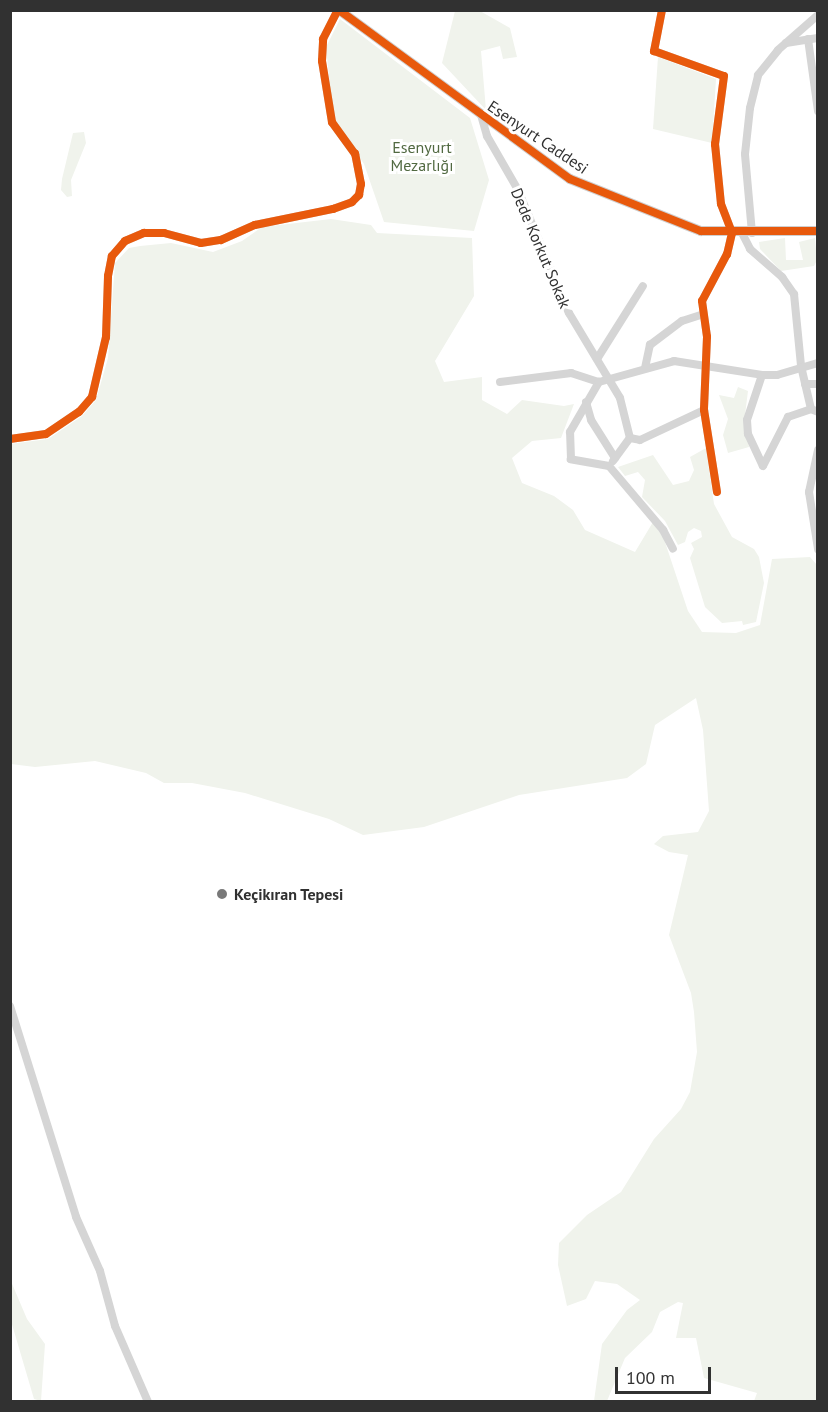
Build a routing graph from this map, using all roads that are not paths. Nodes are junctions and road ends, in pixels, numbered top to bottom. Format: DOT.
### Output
graph roads {
  1 [pos="339,10"];
  2 [pos="662,10"];
  3 [pos="818,15"];
  4 [pos="818,38"];
  5 [pos="808,39"];
  6 [pos="786,43"];
  7 [pos="818,111"];
  8 [pos="481,115"];
  9 [pos="818,231"];
  10 [pos="742,233"];
  11 [pos="643,286"];
  12 [pos="703,314"];
  13 [pos="597,359"];
  14 [pos="818,363"];
  15 [pos="706,365"];
  16 [pos="801,366"];
  17 [pos="645,368"];
  18 [pos="762,375"];
  19 [pos="609,378"];
  20 [pos="500,382"];
  21 [pos="598,382"];
  22 [pos="805,384"];
  23 [pos="818,384"];
  24 [pos="586,402"];
  25 [pos="704,410"];
  26 [pos="814,411"];
  27 [pos="630,438"];
  28 [pos="10,439"];
  29 [pos="818,450"];
  30 [pos="817,456"];
  31 [pos="615,458"];
  32 [pos="609,466"];
  33 [pos="717,492"];
  34 [pos="808,492"];
  35 [pos="818,495"];
  36 [pos="673,549"];
  37 [pos="818,549"];
  38 [pos="10,1006"];
  39 [pos="148,1401"];
  1 -- 8 [label="street, Esenyurt Caddesi"];
  1 -- 28 [label="street"];
  2 -- 10 [label="street"];
  3 -- 6 [label="street"];
  4 -- 5 [label="street"];
  5 -- 6 [label="street"];
  5 -- 7 [label="street"];
  6 -- 10 [label="street"];
  8 -- 10 [label="street, Esenyurt Caddesi"];
  8 -- 13 [label="street, Dede Korkut Sokak"];
  9 -- 10 [label="street, Esenyurt Caddesi"];
  10 -- 12 [label="street"];
  10 -- 16 [label="street"];
  11 -- 13 [label="street"];
  12 -- 15 [label="street"];
  12 -- 17 [label="street"];
  13 -- 19 [label="street, Dede Korkut Sokak"];
  14 -- 16 [label="street"];
  15 -- 17 [label="street"];
  15 -- 18 [label="street"];
  15 -- 25 [label="street"];
  16 -- 18 [label="street"];
  16 -- 22 [label="street"];
  17 -- 19 [label="street"];
  18 -- 26 [label="street"];
  19 -- 21 [label="street"];
  19 -- 27 [label="street, Dede Korkut Sokak"];
  20 -- 21 [label="street"];
  21 -- 24 [label="street"];
  22 -- 23 [label="street"];
  22 -- 26 [label="street"];
  24 -- 31 [label="street"];
  24 -- 32 [label="street"];
  25 -- 27 [label="street"];
  25 -- 33 [label="street"];
  27 -- 31 [label="street"];
  29 -- 30 [label="street"];
  30 -- 34 [label="street"];
  31 -- 32 [label="street"];
  32 -- 36 [label="street"];
  34 -- 35 [label="street"];
  34 -- 37 [label="street"];
  38 -- 39 [label="street"];
}
